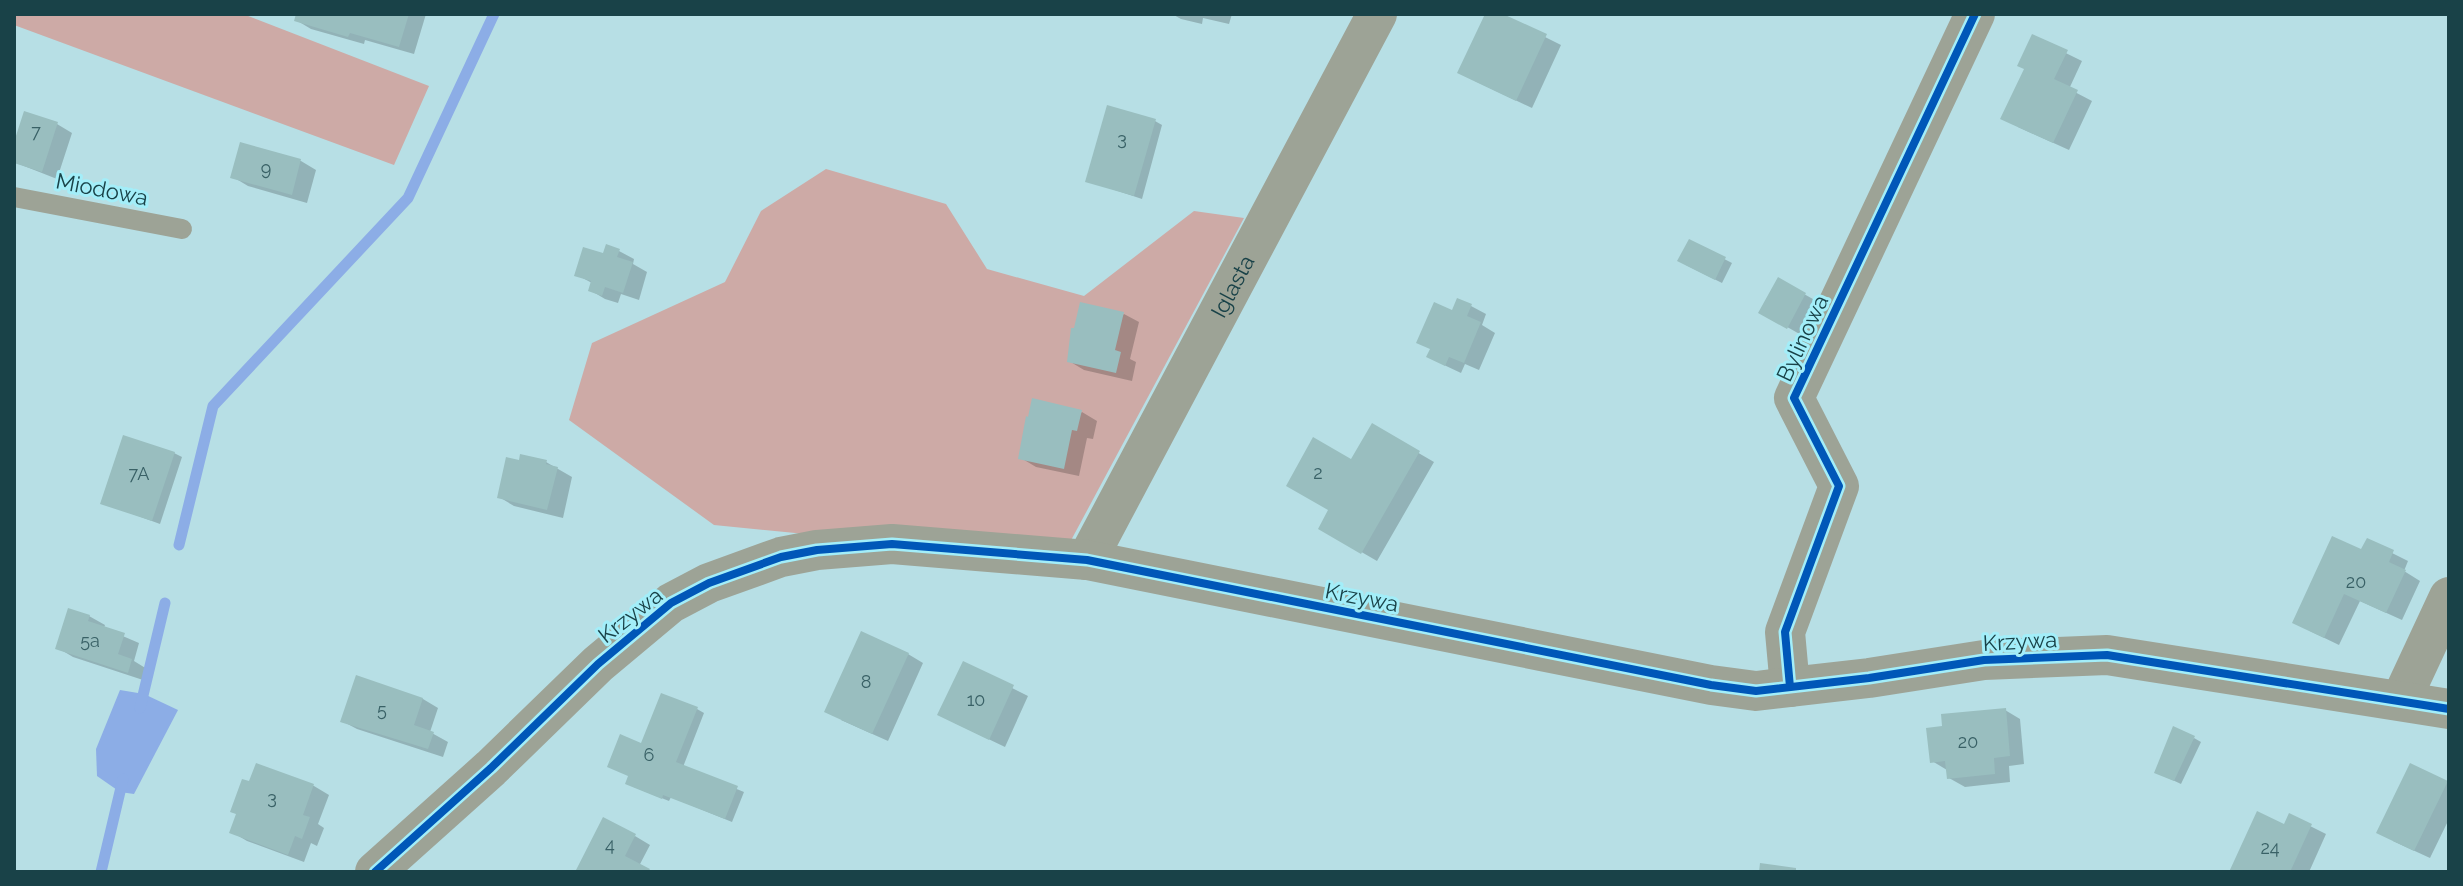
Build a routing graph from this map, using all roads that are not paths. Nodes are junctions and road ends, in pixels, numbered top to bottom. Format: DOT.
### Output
graph roads {
  1 [pos="1377,14"];
  2 [pos="1975,14"];
  3 [pos="14,197"];
  4 [pos="182,229"];
  5 [pos="1087,560"];
  6 [pos="2449,597"];
  7 [pos="1790,687"];
  8 [pos="2401,700"];
  9 [pos="2449,709"];
  10 [pos="375,872"];
  1 -- 5 [label="street, Iglasta"];
  2 -- 7 [label="street, Bylinowa"];
  3 -- 4 [label="lane, Miodowa"];
  5 -- 7 [label="street, Krzywa"];
  5 -- 10 [label="street, Krzywa"];
  6 -- 8 [label="street"];
  7 -- 8 [label="street, Krzywa"];
  8 -- 9 [label="street, Krzywa"];
}
